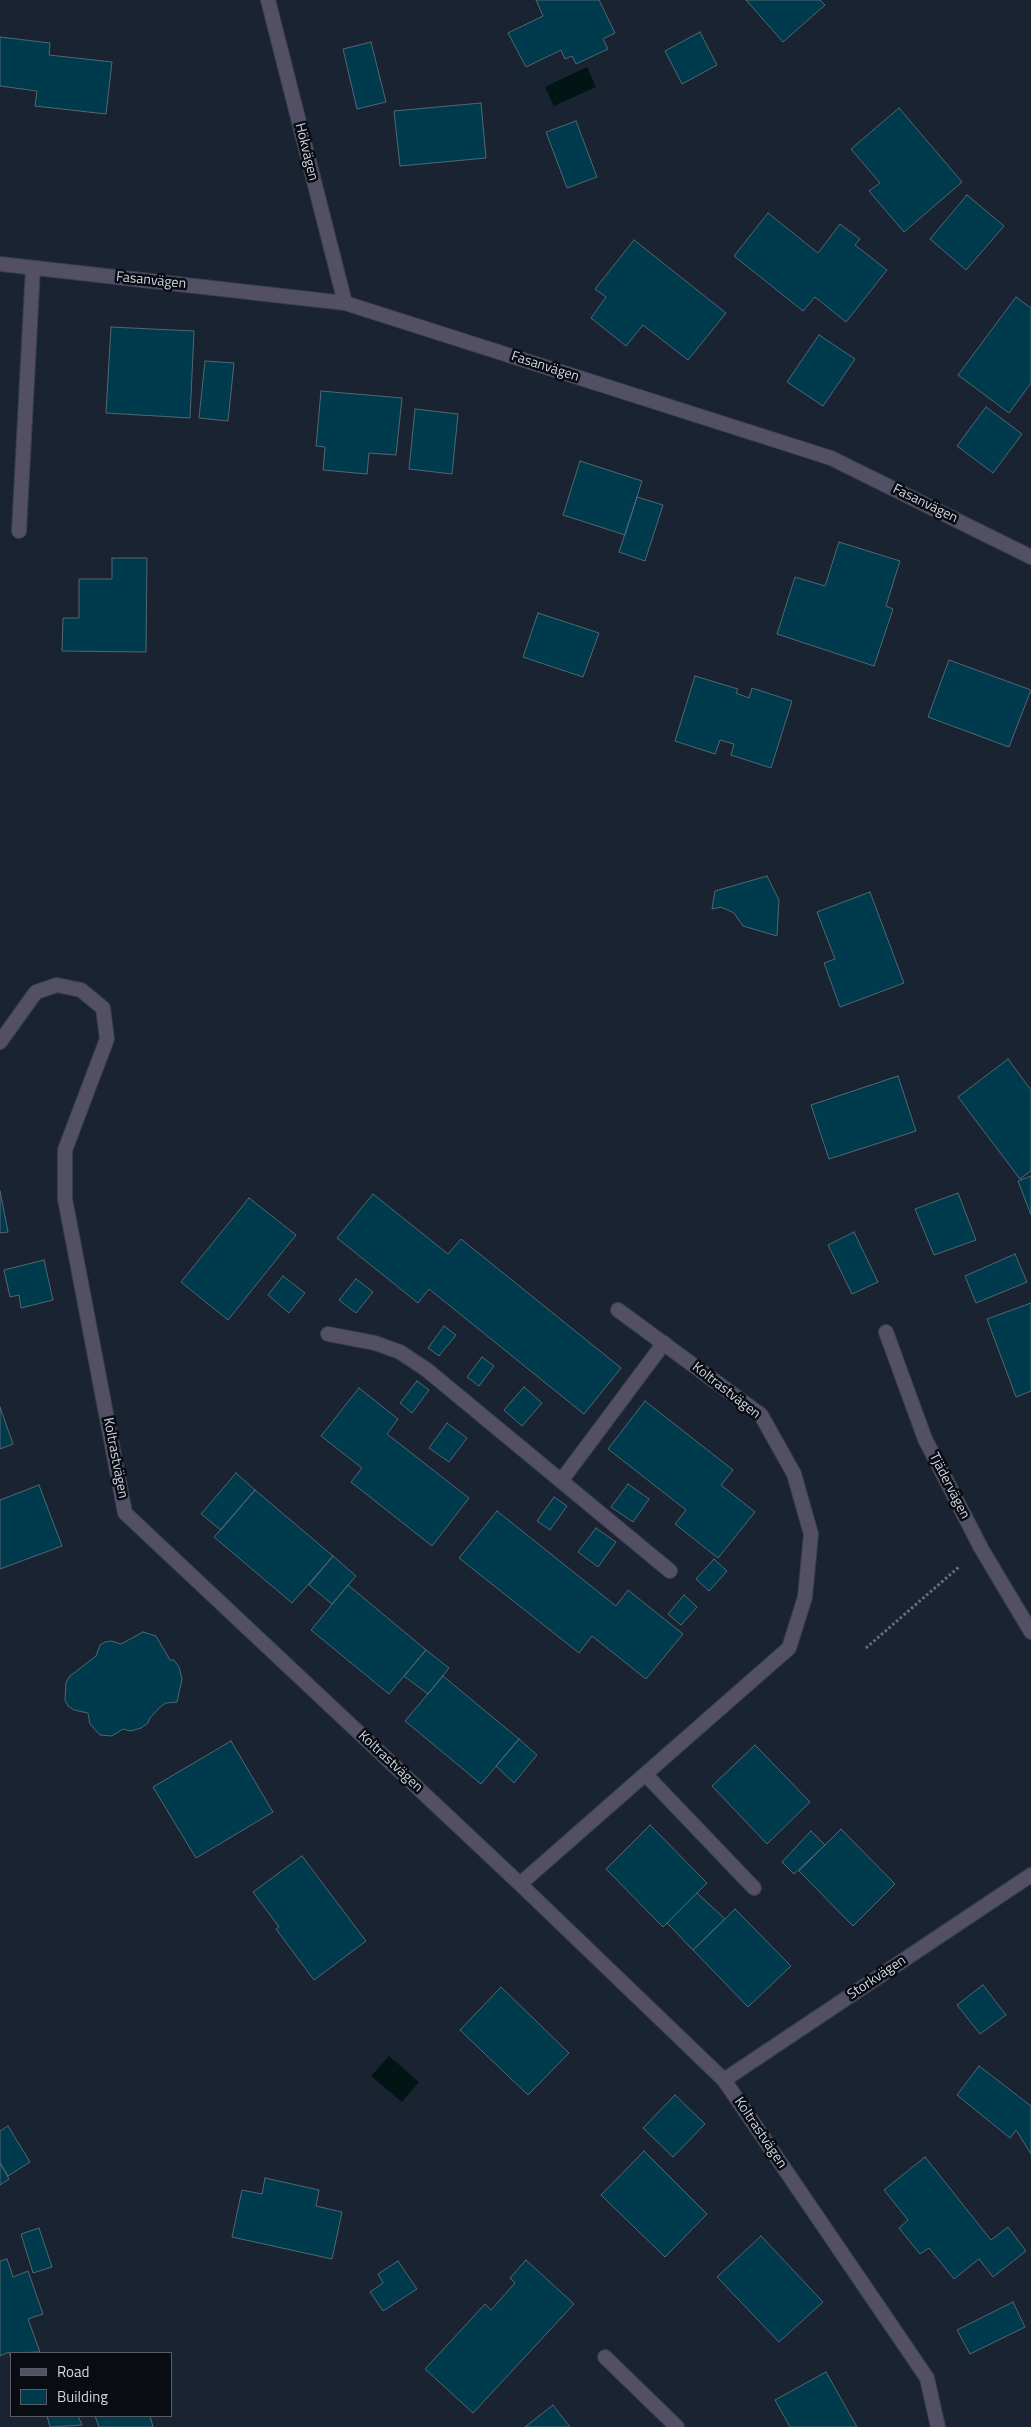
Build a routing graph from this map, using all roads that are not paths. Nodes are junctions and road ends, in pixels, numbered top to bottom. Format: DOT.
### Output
graph roads {
  1 [pos="268,0"];
  2 [pos="0,264"];
  3 [pos="33,268"];
  4 [pos="345,304"];
  5 [pos="19,531"];
  6 [pos="1031,557"];
  7 [pos="0,1042"];
  8 [pos="618,1310"];
  9 [pos="886,1332"];
  10 [pos="328,1334"];
  11 [pos="664,1343"];
  12 [pos="561,1481"];
  13 [pos="670,1571"];
  14 [pos="1031,1632"];
  15 [pos="646,1775"];
  16 [pos="1031,1875"];
  17 [pos="520,1884"];
  18 [pos="754,1888"];
  19 [pos="724,2080"];
  20 [pos="605,2357"];
  21 [pos="677,2427"];
  22 [pos="938,2427"];
  1 -- 4 [label="street, Hökvägen"];
  2 -- 3 [label="street, Fasanvägen"];
  3 -- 4 [label="street, Fasanvägen"];
  3 -- 5 [label="street"];
  4 -- 6 [label="street, Fasanvägen"];
  7 -- 17 [label="street, Koltrastvägen"];
  8 -- 11 [label="street, Koltrastvägen"];
  9 -- 14 [label="street, Tjädervägen"];
  10 -- 12 [label="street"];
  11 -- 12 [label="street"];
  11 -- 15 [label="street, Koltrastvägen"];
  12 -- 13 [label="street"];
  15 -- 17 [label="street, Koltrastvägen"];
  15 -- 18 [label="street"];
  16 -- 19 [label="street, Storkvägen"];
  17 -- 19 [label="street, Koltrastvägen"];
  19 -- 22 [label="street, Koltrastvägen"];
  20 -- 21 [label="street"];
}
